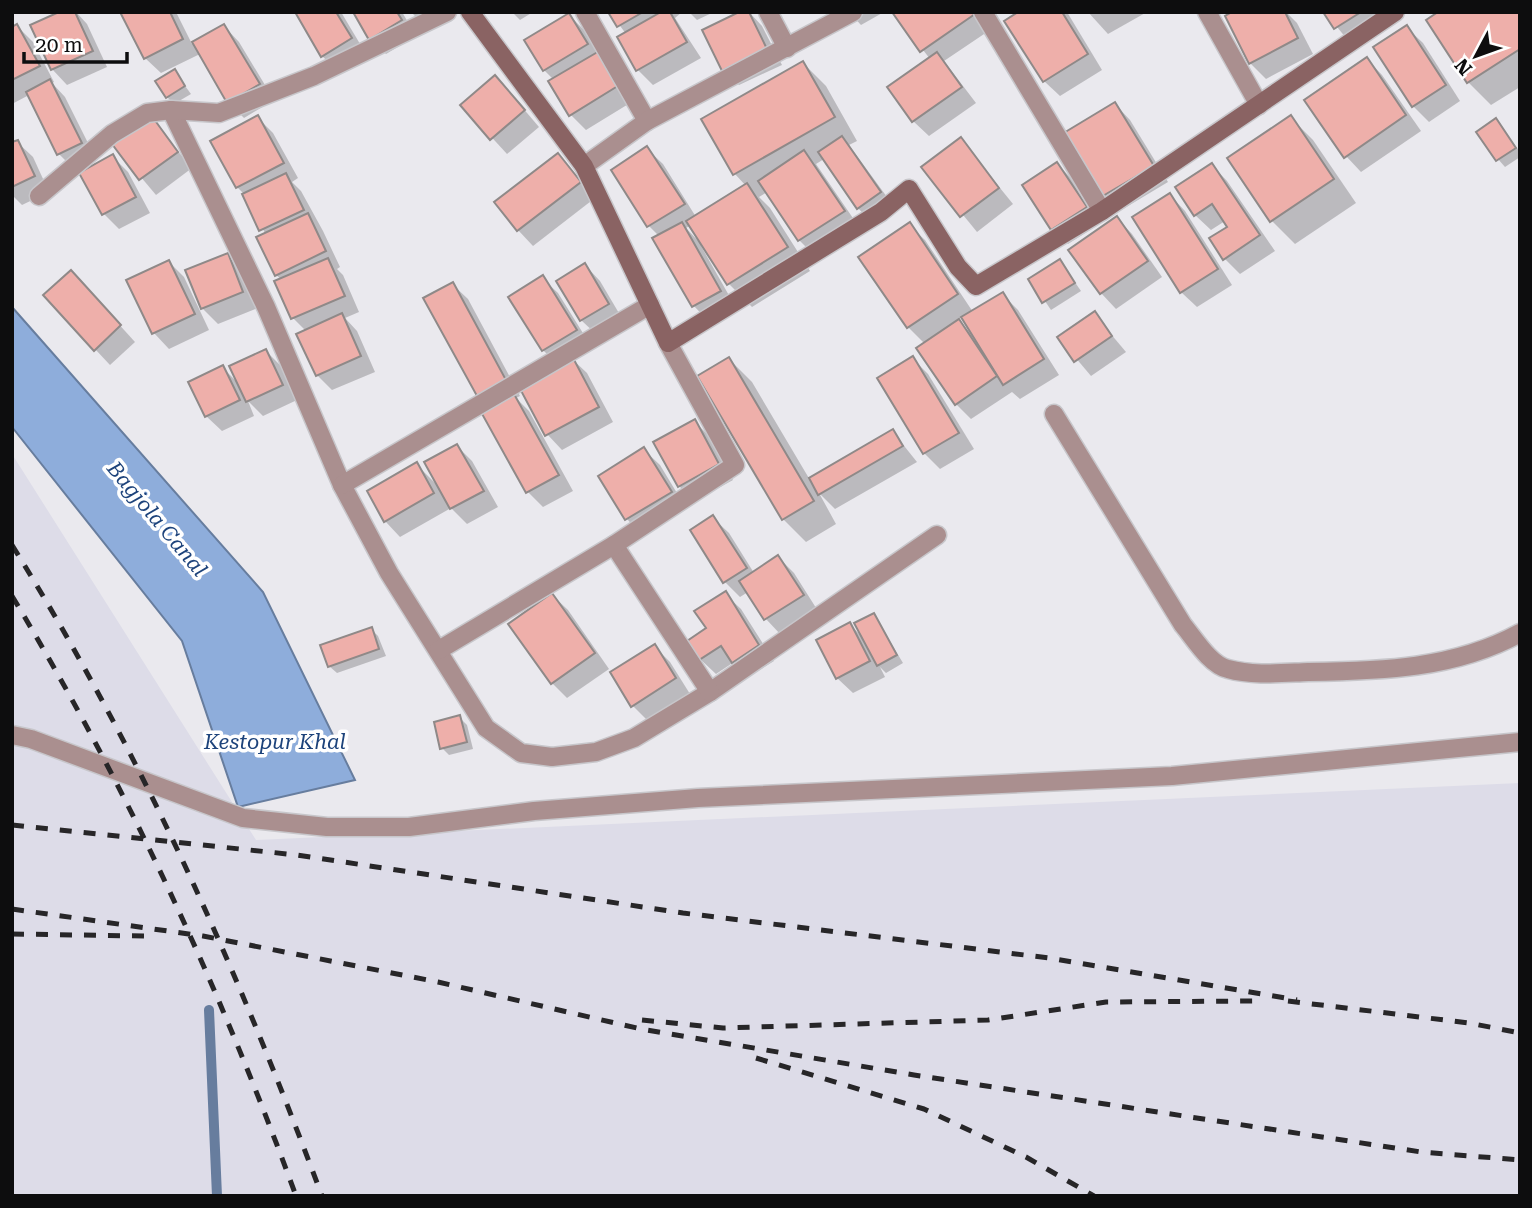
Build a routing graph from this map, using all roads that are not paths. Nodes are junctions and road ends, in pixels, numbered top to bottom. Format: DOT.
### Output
graph roads {
  1 [pos="447,12"];
  2 [pos="471,12"];
  3 [pos="584,12"];
  4 [pos="768,12"];
  5 [pos="853,12"];
  6 [pos="983,12"];
  7 [pos="1208,12"];
  8 [pos="1395,12"];
  9 [pos="787,48"];
  10 [pos="1259,105"];
  11 [pos="171,110"];
  12 [pos="647,121"];
  13 [pos="584,166"];
  14 [pos="38,196"];
  15 [pos="1102,211"];
  16 [pos="650,305"];
  17 [pos="668,343"];
  18 [pos="1054,414"];
  19 [pos="342,485"];
  20 [pos="937,535"];
  21 [pos="614,545"];
  22 [pos="1520,633"];
  23 [pos="439,650"];
  24 [pos="710,692"];
  25 [pos="12,735"];
  26 [pos="1520,742"];
  1 -- 11 [label="street"];
  2 -- 13 [label="street"];
  3 -- 12 [label="street"];
  4 -- 9 [label="street"];
  5 -- 9 [label="street"];
  6 -- 15 [label="street"];
  7 -- 10 [label="street"];
  8 -- 10 [label="street"];
  9 -- 12 [label="street"];
  10 -- 15 [label="street"];
  11 -- 14 [label="street"];
  11 -- 19 [label="street"];
  12 -- 13 [label="street"];
  13 -- 16 [label="street"];
  15 -- 17 [label="street"];
  16 -- 17 [label="street"];
  16 -- 19 [label="street"];
  17 -- 21 [label="street"];
  18 -- 22 [label="street"];
  19 -- 23 [label="street"];
  20 -- 24 [label="street"];
  21 -- 23 [label="street"];
  21 -- 24 [label="street"];
  23 -- 24 [label="street"];
  25 -- 26 [label="street"];
}
